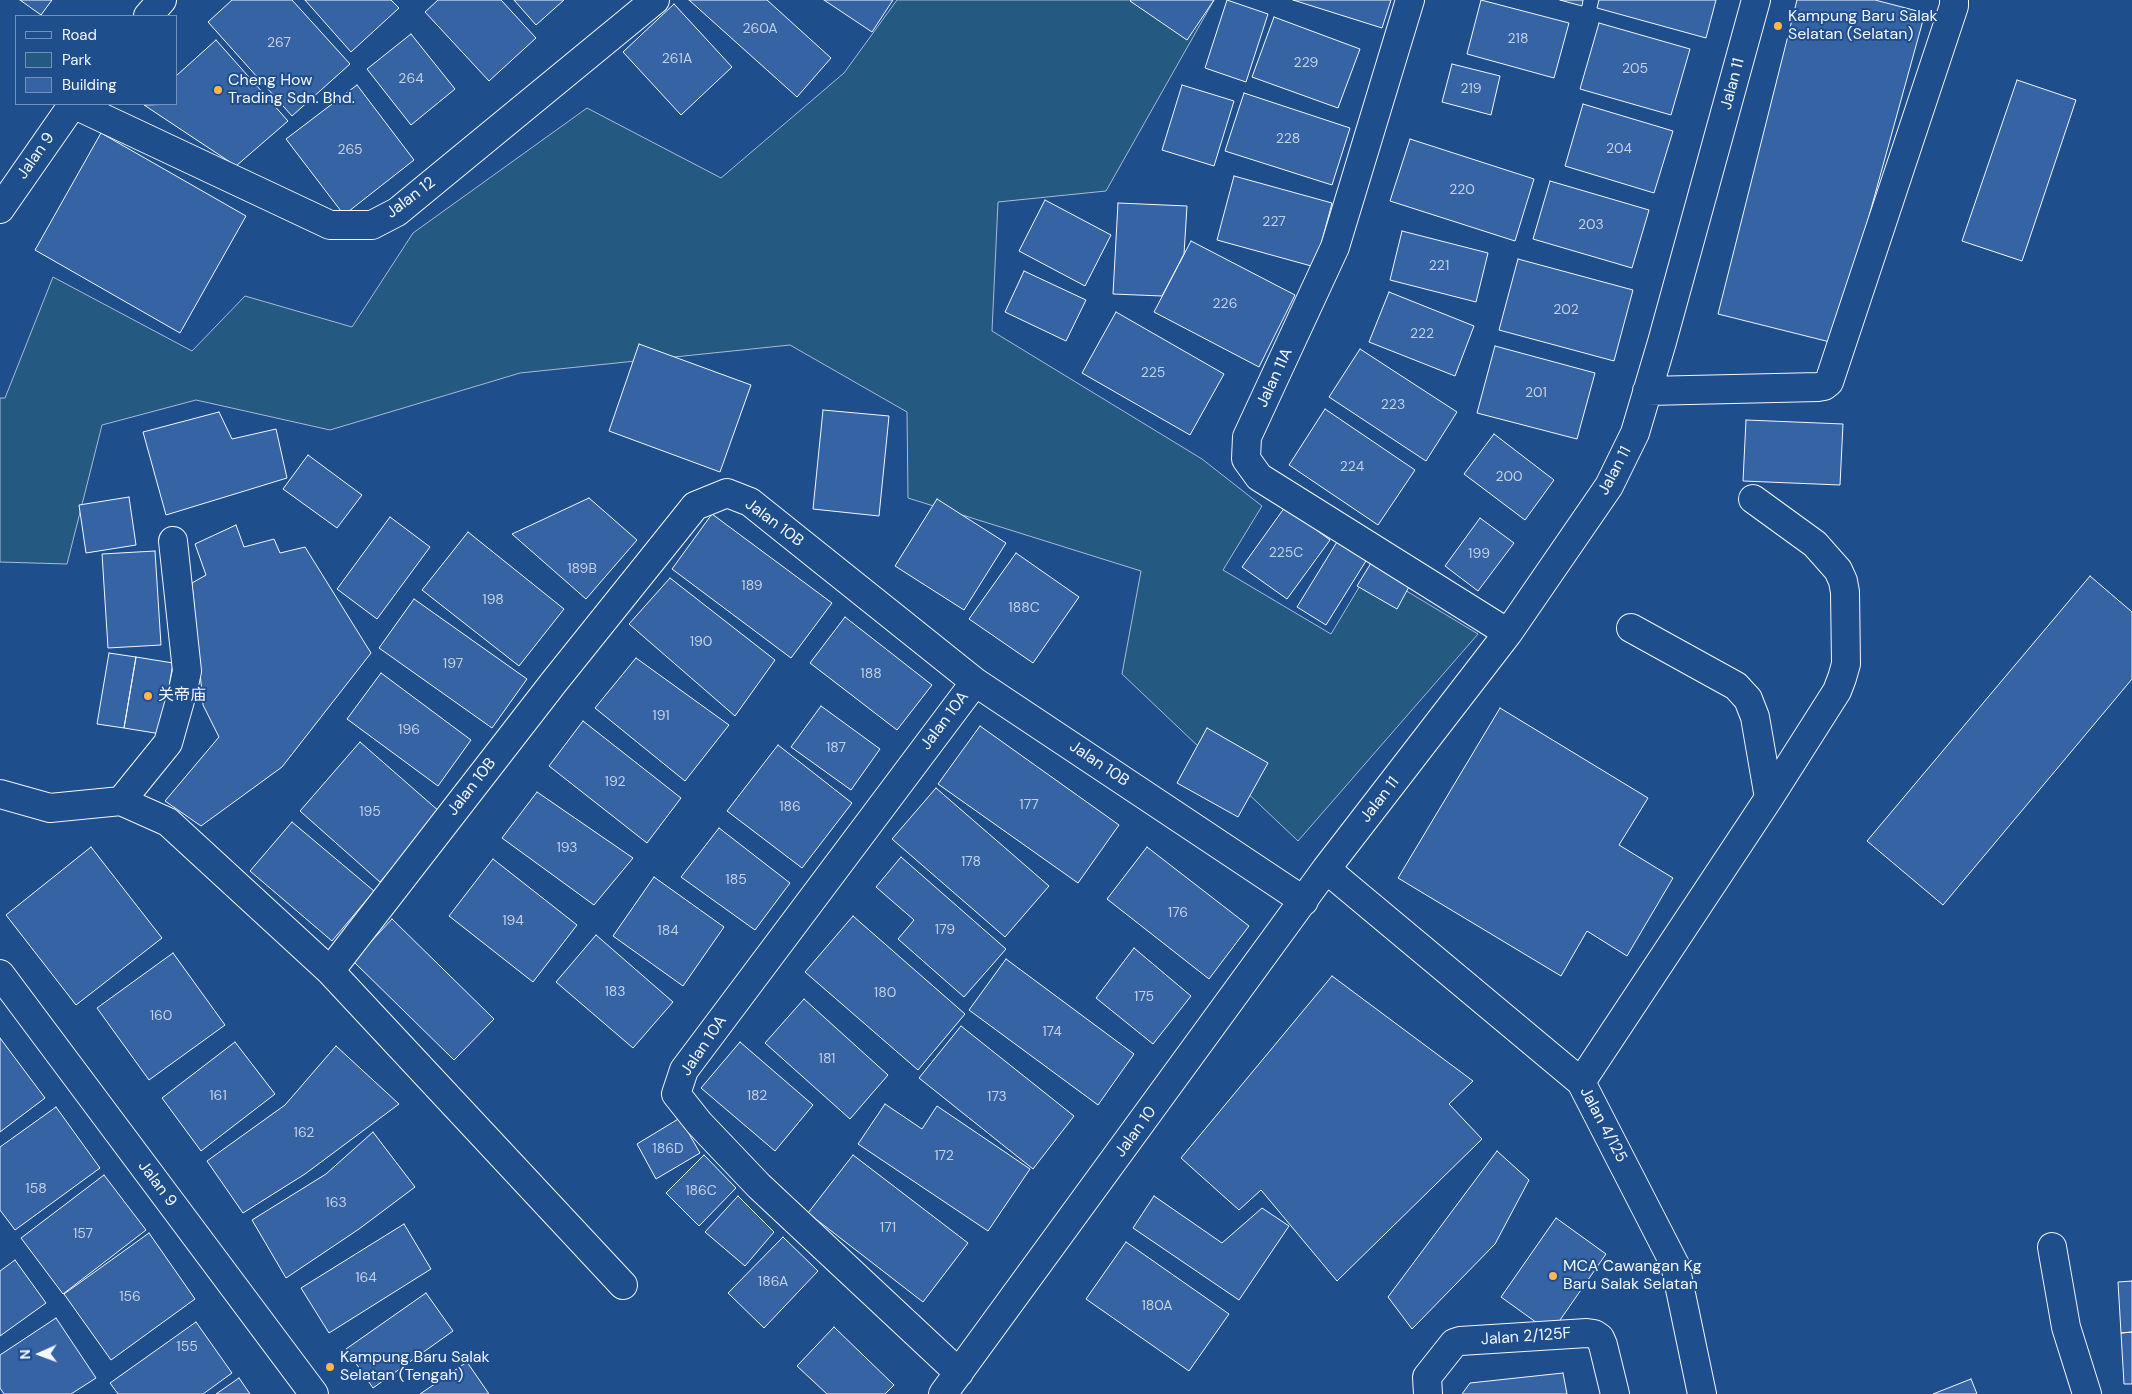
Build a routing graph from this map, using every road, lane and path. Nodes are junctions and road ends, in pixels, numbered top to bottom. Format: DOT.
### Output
graph roads {
  1 [pos="162,0"];
  2 [pos="655,0"];
  3 [pos="1410,0"];
  4 [pos="1756,0"];
  5 [pos="1954,0"];
  6 [pos="149,15"];
  7 [pos="72,105"];
  8 [pos="75,105"];
  9 [pos="0,209"];
  10 [pos="1647,391"];
  11 [pos="1754,499"];
  12 [pos="172,541"];
  13 [pos="1631,628"];
  14 [pos="1508,633"];
  15 [pos="975,682"];
  16 [pos="0,794"];
  17 [pos="1769,798"];
  18 [pos="121,801"];
  19 [pos="1326,869"];
  20 [pos="1304,901"];
  21 [pos="330,971"];
  22 [pos="0,974"];
  23 [pos="1581,1082"];
  24 [pos="2052,1247"];
  25 [pos="623,1285"];
  26 [pos="951,1384"];
  27 [pos="314,1394"];
  28 [pos="1428,1394"];
  29 [pos="1615,1394"];
  30 [pos="1702,1394"];
  31 [pos="2087,1394"];
  1 -- 6 [label="street"];
  2 -- 8 [label="street, Jalan 12"];
  3 -- 14 [label="street, Jalan 11A"];
  4 -- 10 [label="street, Jalan 11"];
  5 -- 10 [label="street"];
  7 -- 9 [label="street, Jalan 9"];
  10 -- 14 [label="street, Jalan 11"];
  11 -- 17 [label="street"];
  12 -- 18 [label="street"];
  13 -- 17 [label="street"];
  14 -- 19 [label="street, Jalan 11"];
  15 -- 20 [label="street, Jalan 10B"];
  15 -- 21 [label="street, Jalan 10B"];
  15 -- 26 [label="street, Jalan 10A"];
  16 -- 18 [label="street"];
  17 -- 23 [label="street"];
  18 -- 21 [label="street"];
  19 -- 20 [label="street, Jalan 10"];
  19 -- 23 [label="street, Jalan 4/125"];
  20 -- 26 [label="street, Jalan 10"];
  21 -- 25 [label="street"];
  22 -- 27 [label="street, Jalan 9"];
  23 -- 30 [label="street, Jalan 4/125"];
  24 -- 31 [label="street"];
  28 -- 29 [label="street, Jalan 2/125F"];
}
